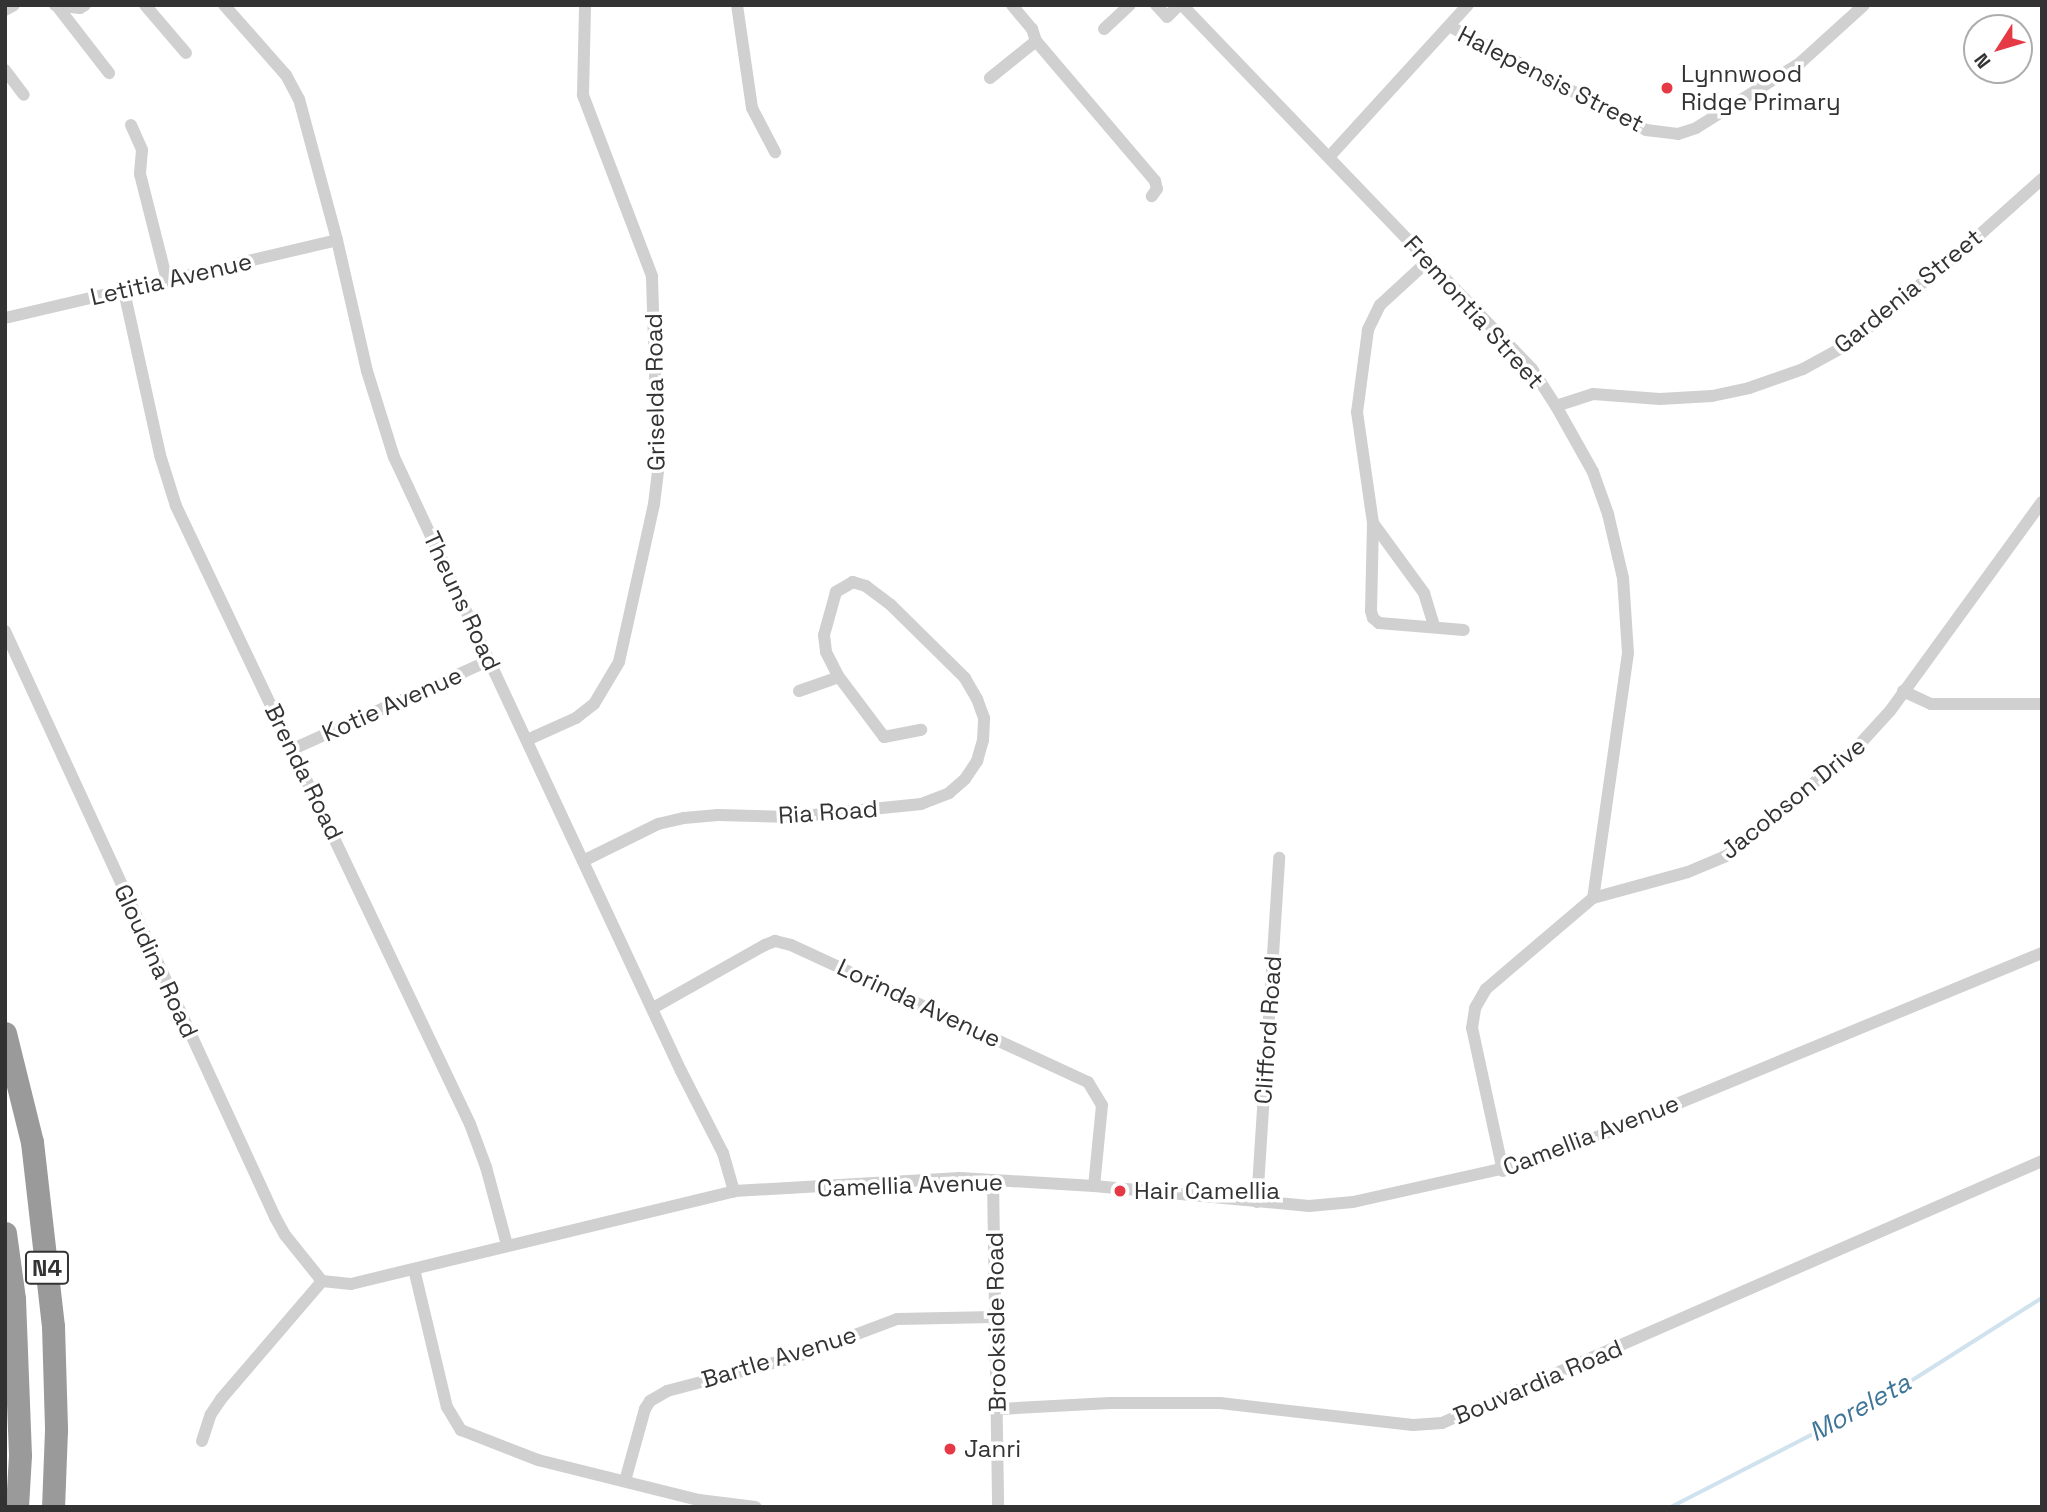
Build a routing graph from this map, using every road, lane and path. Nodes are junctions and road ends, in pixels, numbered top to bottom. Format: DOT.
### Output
graph roads {
  1 [pos="14,5"];
  2 [pos="85,5"];
  3 [pos="145,5"];
  4 [pos="224,5"];
  5 [pos="585,5"];
  6 [pos="737,5"];
  7 [pos="1012,5"];
  8 [pos="1130,5"];
  9 [pos="1156,5"];
  10 [pos="1181,5"];
  11 [pos="1468,5"];
  12 [pos="1864,5"];
  13 [pos="56,6"];
  14 [pos="5,10"];
  15 [pos="1449,26"];
  16 [pos="1104,29"];
  17 [pos="1035,41"];
  18 [pos="186,53"];
  19 [pos="5,70"];
  20 [pos="109,73"];
  21 [pos="990,78"];
  22 [pos="24,95"];
  23 [pos="131,125"];
  24 [pos="775,152"];
  25 [pos="1329,157"];
  26 [pos="2042,179"];
  27 [pos="1153,196"];
  28 [pos="337,240"];
  29 [pos="1429,260"];
  30 [pos="167,281"];
  31 [pos="124,291"];
  32 [pos="5,318"];
  33 [pos="1556,406"];
  34 [pos="2042,502"];
  35 [pos="1373,523"];
  36 [pos="1434,625"];
  37 [pos="1464,629"];
  38 [pos="5,631"];
  39 [pos="490,660"];
  40 [pos="839,677"];
  41 [pos="799,691"];
  42 [pos="1903,691"];
  43 [pos="2042,704"];
  44 [pos="921,730"];
  45 [pos="527,740"];
  46 [pos="293,749"];
  47 [pos="1279,858"];
  48 [pos="583,861"];
  49 [pos="1593,898"];
  50 [pos="2042,953"];
  51 [pos="653,1008"];
  52 [pos="5,1033"];
  53 [pos="2042,1161"];
  54 [pos="1503,1171"];
  55 [pos="993,1180"];
  56 [pos="1094,1186"];
  57 [pos="734,1191"];
  58 [pos="1257,1202"];
  59 [pos="5,1233"];
  60 [pos="508,1245"];
  61 [pos="414,1269"];
  62 [pos="323,1281"];
  63 [pos="994,1317"];
  64 [pos="999,1409"];
  65 [pos="202,1441"];
  66 [pos="625,1481"];
  67 [pos="17,1507"];
  68 [pos="53,1507"];
  69 [pos="755,1507"];
  70 [pos="998,1507"];
  1 -- 14 [label="street"];
  2 -- 13 [label="street"];
  3 -- 18 [label="street"];
  4 -- 28 [label="street, Theuns Road"];
  5 -- 45 [label="street, Griselda Road"];
  6 -- 24 [label="street"];
  7 -- 17 [label="street"];
  8 -- 16 [label="street"];
  9 -- 10 [label="street"];
  10 -- 25 [label="street, Fremontia Street"];
  11 -- 15 [label="street"];
  12 -- 15 [label="street, Halepensis Street"];
  13 -- 20 [label="street"];
  15 -- 25 [label="street"];
  17 -- 21 [label="street"];
  17 -- 27 [label="street"];
  19 -- 22 [label="street"];
  23 -- 30 [label="street"];
  25 -- 29 [label="street, Fremontia Street"];
  26 -- 33 [label="street, Gardenia Street"];
  28 -- 30 [label="street, Letitia Avenue"];
  28 -- 39 [label="street, Theuns Road"];
  29 -- 33 [label="street, Fremontia Street"];
  29 -- 35 [label="street"];
  30 -- 31 [label="street, Letitia Avenue"];
  31 -- 32 [label="street, Letitia Avenue"];
  31 -- 46 [label="street, Brenda Road"];
  33 -- 49 [label="street, Fremontia Street"];
  34 -- 42 [label="street, Jacobson Drive"];
  35 -- 36 [label="street"];
  35 -- 36 [label="street"];
  36 -- 37 [label="street"];
  38 -- 62 [label="street, Gloudina Road"];
  39 -- 45 [label="street, Theuns Road"];
  39 -- 46 [label="street, Kotie Avenue"];
  40 -- 41 [label="street"];
  40 -- 44 [label="street"];
  40 -- 48 [label="street, Ria Road"];
  42 -- 43 [label="street"];
  42 -- 49 [label="street, Jacobson Drive"];
  45 -- 48 [label="street, Theuns Road"];
  46 -- 60 [label="street, Brenda Road"];
  47 -- 58 [label="street, Clifford Road"];
  48 -- 51 [label="street, Theuns Road"];
  49 -- 54 [label="street, Jacobson Drive"];
  50 -- 54 [label="street, Camellia Avenue"];
  51 -- 56 [label="street, Lorinda Avenue"];
  51 -- 57 [label="street, Theuns Road"];
  52 -- 68 [label="highway, N4"];
  53 -- 64 [label="street, Bouvardia Road"];
  54 -- 58 [label="street, Camellia Avenue"];
  55 -- 56 [label="street, Camellia Avenue"];
  55 -- 57 [label="street, Camellia Avenue"];
  55 -- 63 [label="street, Brookside Road"];
  56 -- 58 [label="street, Camellia Avenue"];
  57 -- 60 [label="street, Camellia Avenue"];
  59 -- 67 [label="highway, N4"];
  60 -- 61 [label="street, Camellia Avenue"];
  61 -- 62 [label="street, Camellia Avenue"];
  61 -- 66 [label="street"];
  62 -- 65 [label="street"];
  63 -- 64 [label="street, Brookside Road"];
  63 -- 66 [label="street, Bartle Avenue"];
  64 -- 70 [label="street, Brookside Road"];
  66 -- 69 [label="street"];
}
